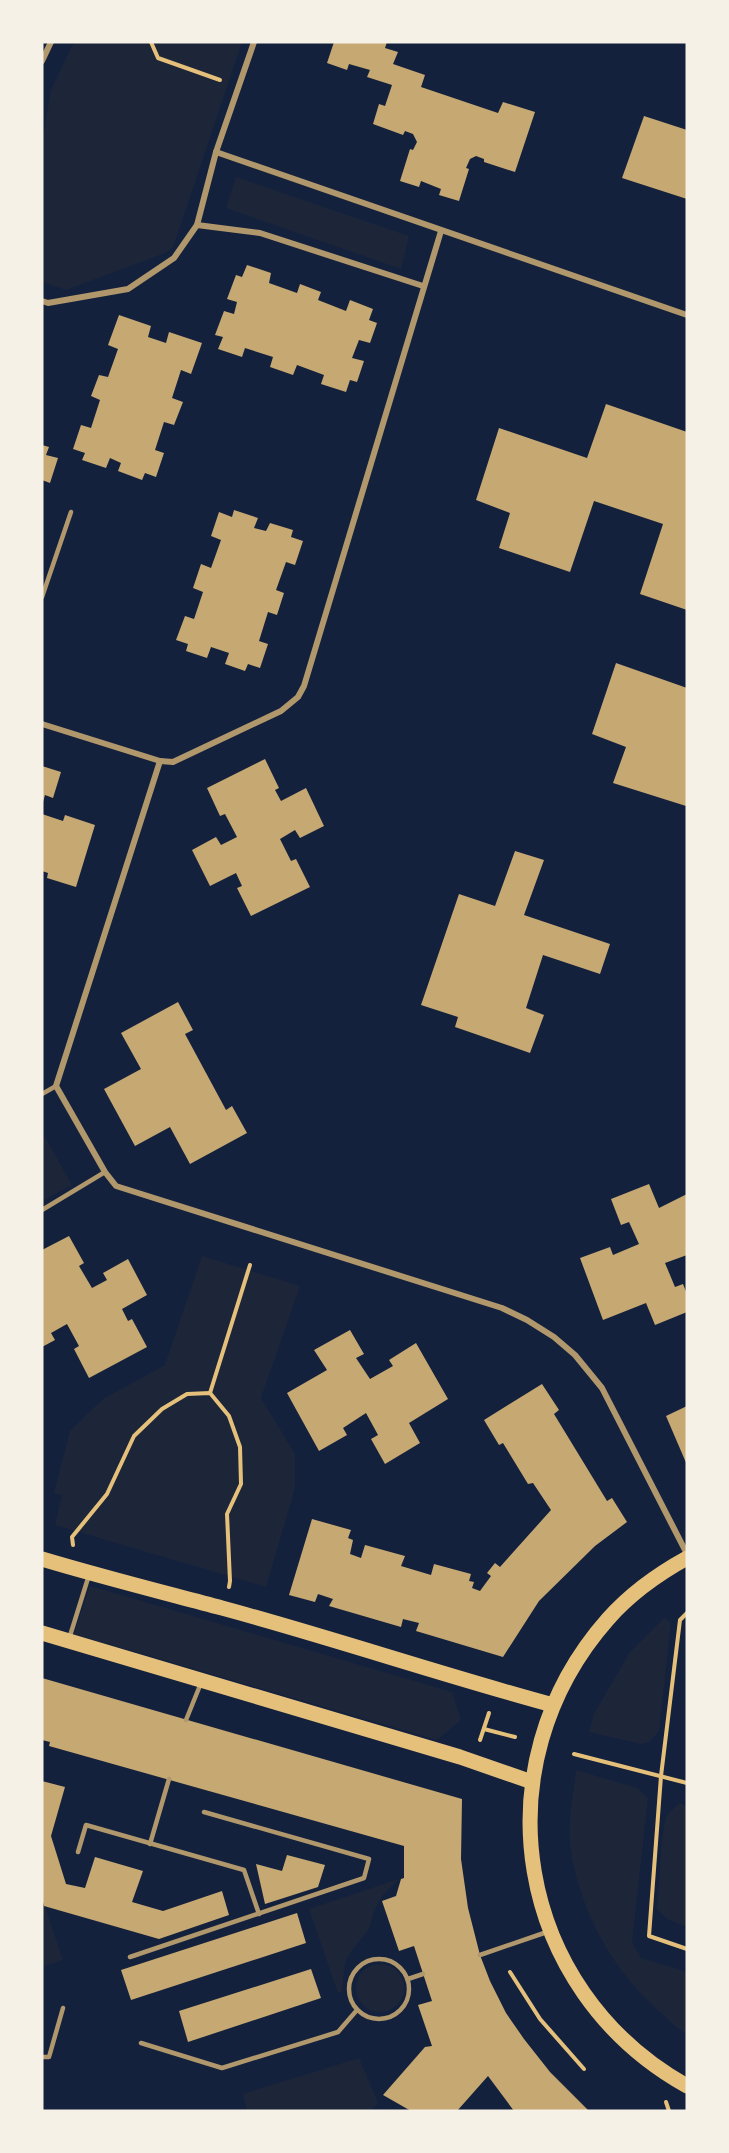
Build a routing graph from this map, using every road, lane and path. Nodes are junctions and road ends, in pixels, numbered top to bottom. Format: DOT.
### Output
graph roads {
  1 [pos="51,42"];
  2 [pos="151,42"];
  3 [pos="254,42"];
  4 [pos="42,61"];
  5 [pos="228,83"];
  6 [pos="216,152"];
  7 [pos="197,225"];
  8 [pos="441,231"];
  9 [pos="423,286"];
  10 [pos="42,301"];
  11 [pos="687,315"];
  12 [pos="71,512"];
  13 [pos="42,597"];
  14 [pos="42,723"];
  15 [pos="160,760"];
  16 [pos="56,1086"];
  17 [pos="42,1094"];
  18 [pos="105,1172"];
  19 [pos="42,1210"];
  20 [pos="250,1265"];
  21 [pos="210,1393"];
  22 [pos="687,1556"];
  23 [pos="42,1559"];
  24 [pos="82,1571"];
  25 [pos="223,1608"];
  26 [pos="687,1613"];
  27 [pos="42,1633"];
  28 [pos="68,1641"];
  29 [pos="202,1680"];
  30 [pos="553,1705"];
  31 [pos="489,1712"];
  32 [pos="186,1720"];
  33 [pos="484,1729"];
  34 [pos="515,1737"];
  35 [pos="480,1740"];
  36 [pos="574,1754"];
  37 [pos="661,1776"];
  38 [pos="170,1779"];
  39 [pos="532,1782"];
  40 [pos="687,1783"];
  41 [pos="204,1812"];
  42 [pos="150,1844"];
  43 [pos="78,1852"];
  44 [pos="259,1914"];
  45 [pos="550,1931"];
  46 [pos="687,1948"];
  47 [pos="480,1955"];
  48 [pos="130,1957"];
  49 [pos="510,1972"];
  50 [pos="423,1974"];
  51 [pos="408,1979"];
  52 [pos="63,2008"];
  53 [pos="357,2010"];
  54 [pos="141,2043"];
  55 [pos="42,2056"];
  56 [pos="584,2068"];
  57 [pos="687,2086"];
  1 -- 4 [label="street"];
  2 -- 5 [label="path"];
  3 -- 6 [label="street"];
  6 -- 7 [label="street"];
  6 -- 8 [label="street"];
  7 -- 9 [label="street"];
  7 -- 10 [label="street"];
  8 -- 9 [label="street"];
  8 -- 11 [label="street"];
  9 -- 15 [label="street"];
  12 -- 13 [label="lane"];
  14 -- 15 [label="street"];
  15 -- 16 [label="street"];
  16 -- 17 [label="lane"];
  16 -- 18 [label="street"];
  18 -- 19 [label="lane"];
  18 -- 22 [label="street"];
  20 -- 21 [label="path"];
  21 -- 24 [label="path"];
  21 -- 25 [label="path"];
  22 -- 30 [label="main road"];
  23 -- 24 [label="main road"];
  24 -- 25 [label="main road"];
  24 -- 28 [label="lane"];
  25 -- 30 [label="main road"];
  26 -- 37 [label="path"];
  27 -- 28 [label="main road"];
  28 -- 29 [label="main road"];
  29 -- 32 [label="lane"];
  29 -- 39 [label="main road"];
  30 -- 39 [label="main road"];
  31 -- 33 [label="path"];
  33 -- 34 [label="path"];
  33 -- 35 [label="path"];
  36 -- 37 [label="path"];
  37 -- 40 [label="path"];
  37 -- 46 [label="path"];
  38 -- 42 [label="lane"];
  39 -- 45 [label="main road"];
  41 -- 44 [label="lane"];
  42 -- 43 [label="lane"];
  42 -- 44 [label="lane"];
  44 -- 48 [label="lane"];
  45 -- 47 [label="lane"];
  45 -- 57 [label="main road"];
  49 -- 56 [label="path"];
  50 -- 51 [label="lane"];
  51 -- 53 [label="lane"];
  51 -- 53 [label="lane"];
  52 -- 55 [label="lane"];
  53 -- 54 [label="lane"];
}
